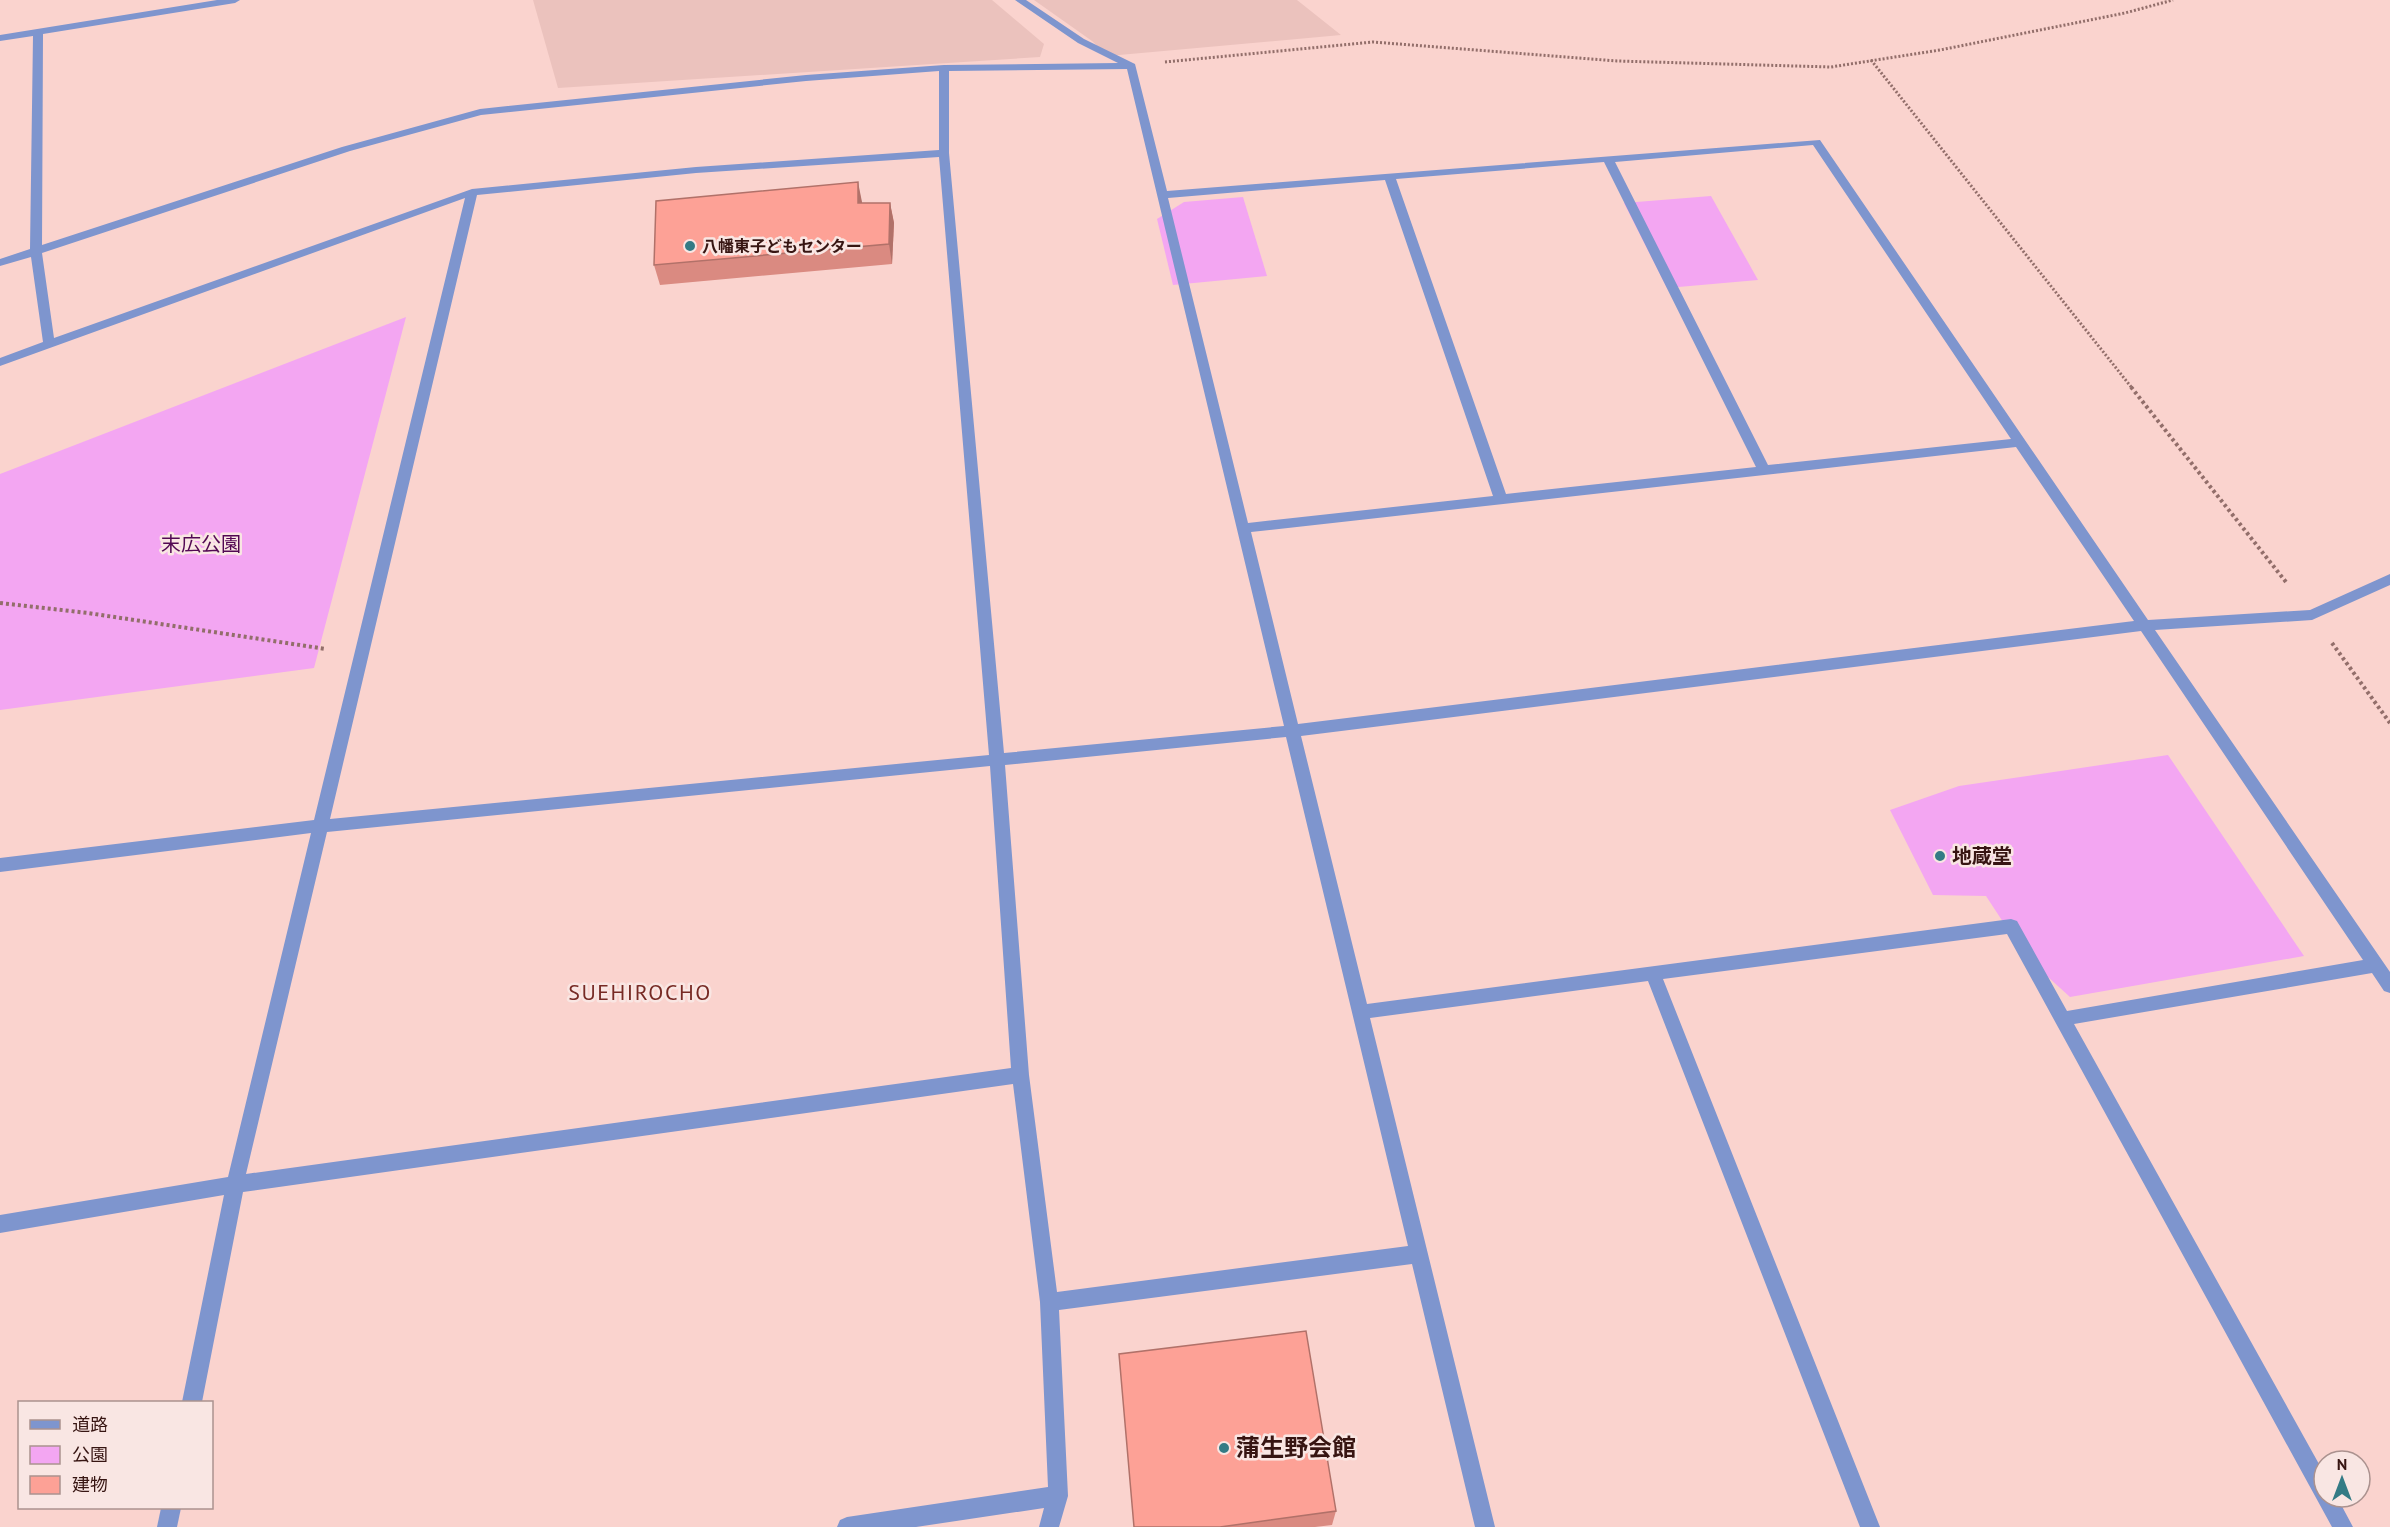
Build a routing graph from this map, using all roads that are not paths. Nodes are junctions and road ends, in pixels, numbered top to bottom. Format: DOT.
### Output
graph roads {
  1 [pos="235,0"];
  2 [pos="1020,0"];
  3 [pos="38,33"];
  4 [pos="0,38"];
  5 [pos="1131,66"];
  6 [pos="944,68"];
  7 [pos="944,153"];
  8 [pos="1608,159"];
  9 [pos="1389,176"];
  10 [pos="472,192"];
  11 [pos="1162,195"];
  12 [pos="36,252"];
  13 [pos="0,263"];
  14 [pos="49,344"];
  15 [pos="0,362"];
  16 [pos="2020,442"];
  17 [pos="1764,470"];
  18 [pos="1501,499"];
  19 [pos="1243,528"];
  20 [pos="2390,579"];
  21 [pos="2144,625"];
  22 [pos="1292,730"];
  23 [pos="997,759"];
  24 [pos="319,826"];
  25 [pos="0,865"];
  26 [pos="2376,965"];
  27 [pos="1653,974"];
  28 [pos="2390,986"];
  29 [pos="1361,1012"];
  30 [pos="2062,1019"];
  31 [pos="1020,1075"];
  32 [pos="235,1184"];
  33 [pos="0,1224"];
  34 [pos="1419,1254"];
  35 [pos="1048,1302"];
  36 [pos="192,1401"];
  37 [pos="2312,1471"];
  38 [pos="1058,1496"];
  39 [pos="171,1509"];
  40 [pos="2333,1509"];
  41 [pos="167,1527"];
  42 [pos="847,1527"];
  43 [pos="1049,1527"];
  44 [pos="1485,1527"];
  45 [pos="1870,1527"];
  46 [pos="2343,1527"];
  1 -- 3 [label="street"];
  2 -- 5 [label="street"];
  3 -- 4 [label="street"];
  3 -- 12 [label="street"];
  5 -- 6 [label="street"];
  5 -- 11 [label="street"];
  6 -- 7 [label="street"];
  6 -- 12 [label="street"];
  7 -- 10 [label="street"];
  7 -- 23 [label="street"];
  8 -- 9 [label="street"];
  8 -- 16 [label="street"];
  8 -- 17 [label="street"];
  9 -- 11 [label="street"];
  9 -- 18 [label="street"];
  10 -- 14 [label="street"];
  10 -- 24 [label="street"];
  11 -- 19 [label="street"];
  12 -- 13 [label="street"];
  12 -- 14 [label="street"];
  14 -- 15 [label="street"];
  16 -- 17 [label="street"];
  16 -- 21 [label="street"];
  17 -- 18 [label="street"];
  18 -- 19 [label="street"];
  19 -- 22 [label="street"];
  20 -- 21 [label="street"];
  21 -- 22 [label="street"];
  21 -- 26 [label="street"];
  22 -- 23 [label="street"];
  22 -- 29 [label="street"];
  23 -- 24 [label="street"];
  23 -- 31 [label="street"];
  24 -- 25 [label="street"];
  24 -- 32 [label="street"];
  26 -- 28 [label="street"];
  26 -- 30 [label="street"];
  27 -- 29 [label="street"];
  27 -- 30 [label="street"];
  27 -- 45 [label="street"];
  29 -- 34 [label="street"];
  30 -- 37 [label="street"];
  31 -- 32 [label="street"];
  31 -- 35 [label="street"];
  32 -- 33 [label="street"];
  32 -- 36 [label="street"];
  34 -- 35 [label="street"];
  34 -- 44 [label="street"];
  35 -- 38 [label="street"];
  38 -- 42 [label="street"];
  38 -- 43 [label="street"];
  39 -- 41 [label="street"];
  40 -- 46 [label="street"];
}
